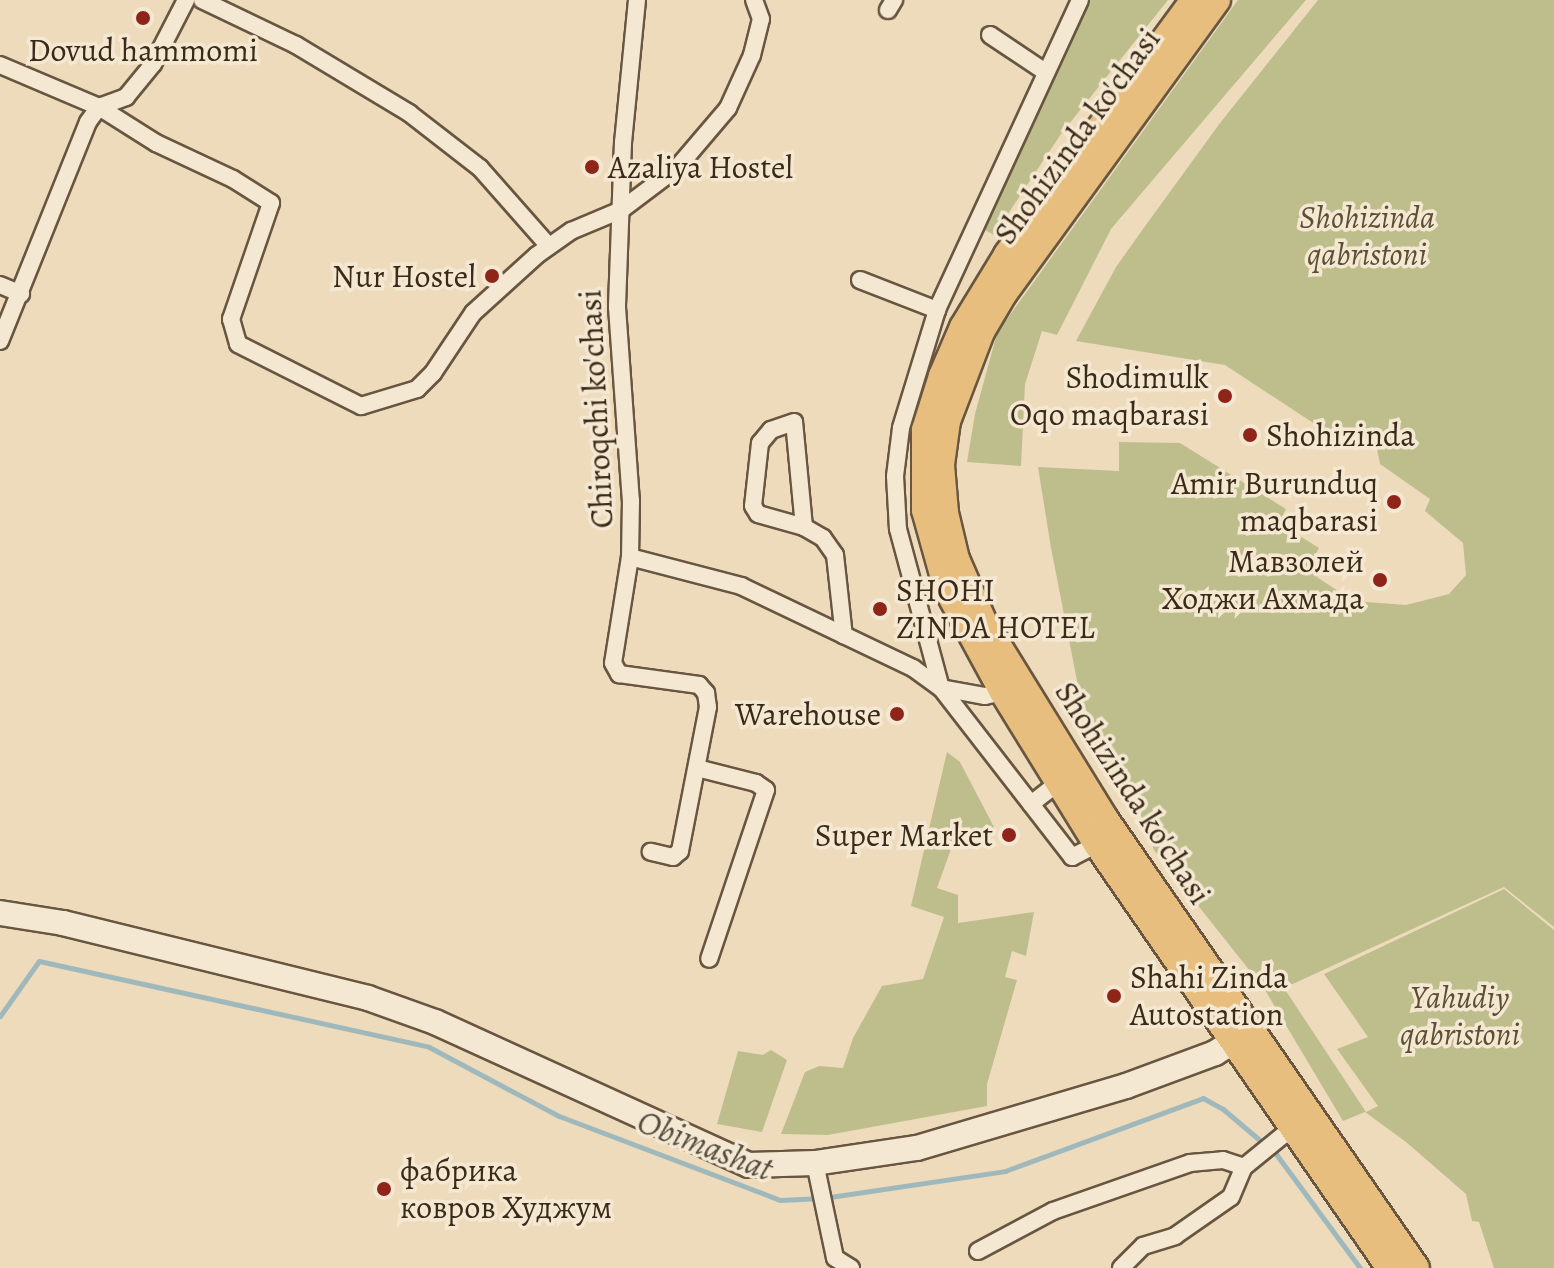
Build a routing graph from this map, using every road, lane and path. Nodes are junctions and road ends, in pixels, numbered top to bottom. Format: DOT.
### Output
graph roads {
  1 [pos="186,0"];
  2 [pos="202,0"];
  3 [pos="637,0"];
  4 [pos="754,0"];
  5 [pos="1080,0"];
  6 [pos="1194,0"];
  7 [pos="1217,0"];
  8 [pos="990,35"];
  9 [pos="0,65"];
  10 [pos="1044,71"];
  11 [pos="99,107"];
  12 [pos="621,210"];
  13 [pos="548,245"];
  14 [pos="860,280"];
  15 [pos="0,285"];
  16 [pos="21,294"];
  17 [pos="937,310"];
  18 [pos="0,341"];
  19 [pos="804,527"];
  20 [pos="630,557"];
  21 [pos="844,636"];
  22 [pos="941,688"];
  23 [pos="1003,692"];
  24 [pos="697,768"];
  25 [pos="1059,782"];
  26 [pos="1031,804"];
  27 [pos="1097,844"];
  28 [pos="651,852"];
  29 [pos="0,913"];
  30 [pos="709,959"];
  31 [pos="1242,1035"];
  32 [pos="1284,1134"];
  33 [pos="815,1163"];
  34 [pos="1247,1164"];
  35 [pos="978,1251"];
  36 [pos="1398,1265"];
  37 [pos="851,1268"];
  38 [pos="1121,1268"];
  1 -- 11 [label="street"];
  2 -- 13 [label="street"];
  3 -- 12 [label="street, Chiroqchi ko'chasi"];
  4 -- 12 [label="street"];
  5 -- 10 [label="street"];
  6 -- 23 [label="main road, Shohizinda ko'chasi"];
  7 -- 31 [label="main road, Shohizinda ko'chasi"];
  8 -- 10 [label="street"];
  9 -- 11 [label="street"];
  10 -- 17 [label="street"];
  11 -- 13 [label="street"];
  11 -- 16 [label="street"];
  12 -- 13 [label="street"];
  12 -- 20 [label="street, Chiroqchi ko'chasi"];
  14 -- 17 [label="street"];
  15 -- 16 [label="street"];
  16 -- 18 [label="street"];
  17 -- 22 [label="street"];
  19 -- 19 [label="street"];
  19 -- 21 [label="street"];
  20 -- 21 [label="street, Chiroqchi ko'chasi"];
  20 -- 24 [label="street"];
  21 -- 22 [label="street, Chiroqchi ko'chasi"];
  22 -- 23 [label="street, Chiroqchi ko'chasi"];
  22 -- 26 [label="street"];
  23 -- 25 [label="main road, Shohizinda ko'chasi"];
  24 -- 28 [label="street"];
  24 -- 30 [label="street"];
  25 -- 26 [label="street"];
  25 -- 27 [label="main road, Shohizinda ko'chasi"];
  26 -- 27 [label="street"];
  27 -- 31 [label="main road, Shohizinda ko'chasi"];
  29 -- 33 [label="street"];
  31 -- 32 [label="main road, Shohizinda ko'chasi"];
  31 -- 33 [label="street"];
  31 -- 36 [label="main road, Shohizinda ko'chasi"];
  32 -- 34 [label="street"];
  32 -- 36 [label="main road, Shohizinda ko'chasi"];
  33 -- 37 [label="street"];
  34 -- 35 [label="street"];
  34 -- 38 [label="street"];
}
